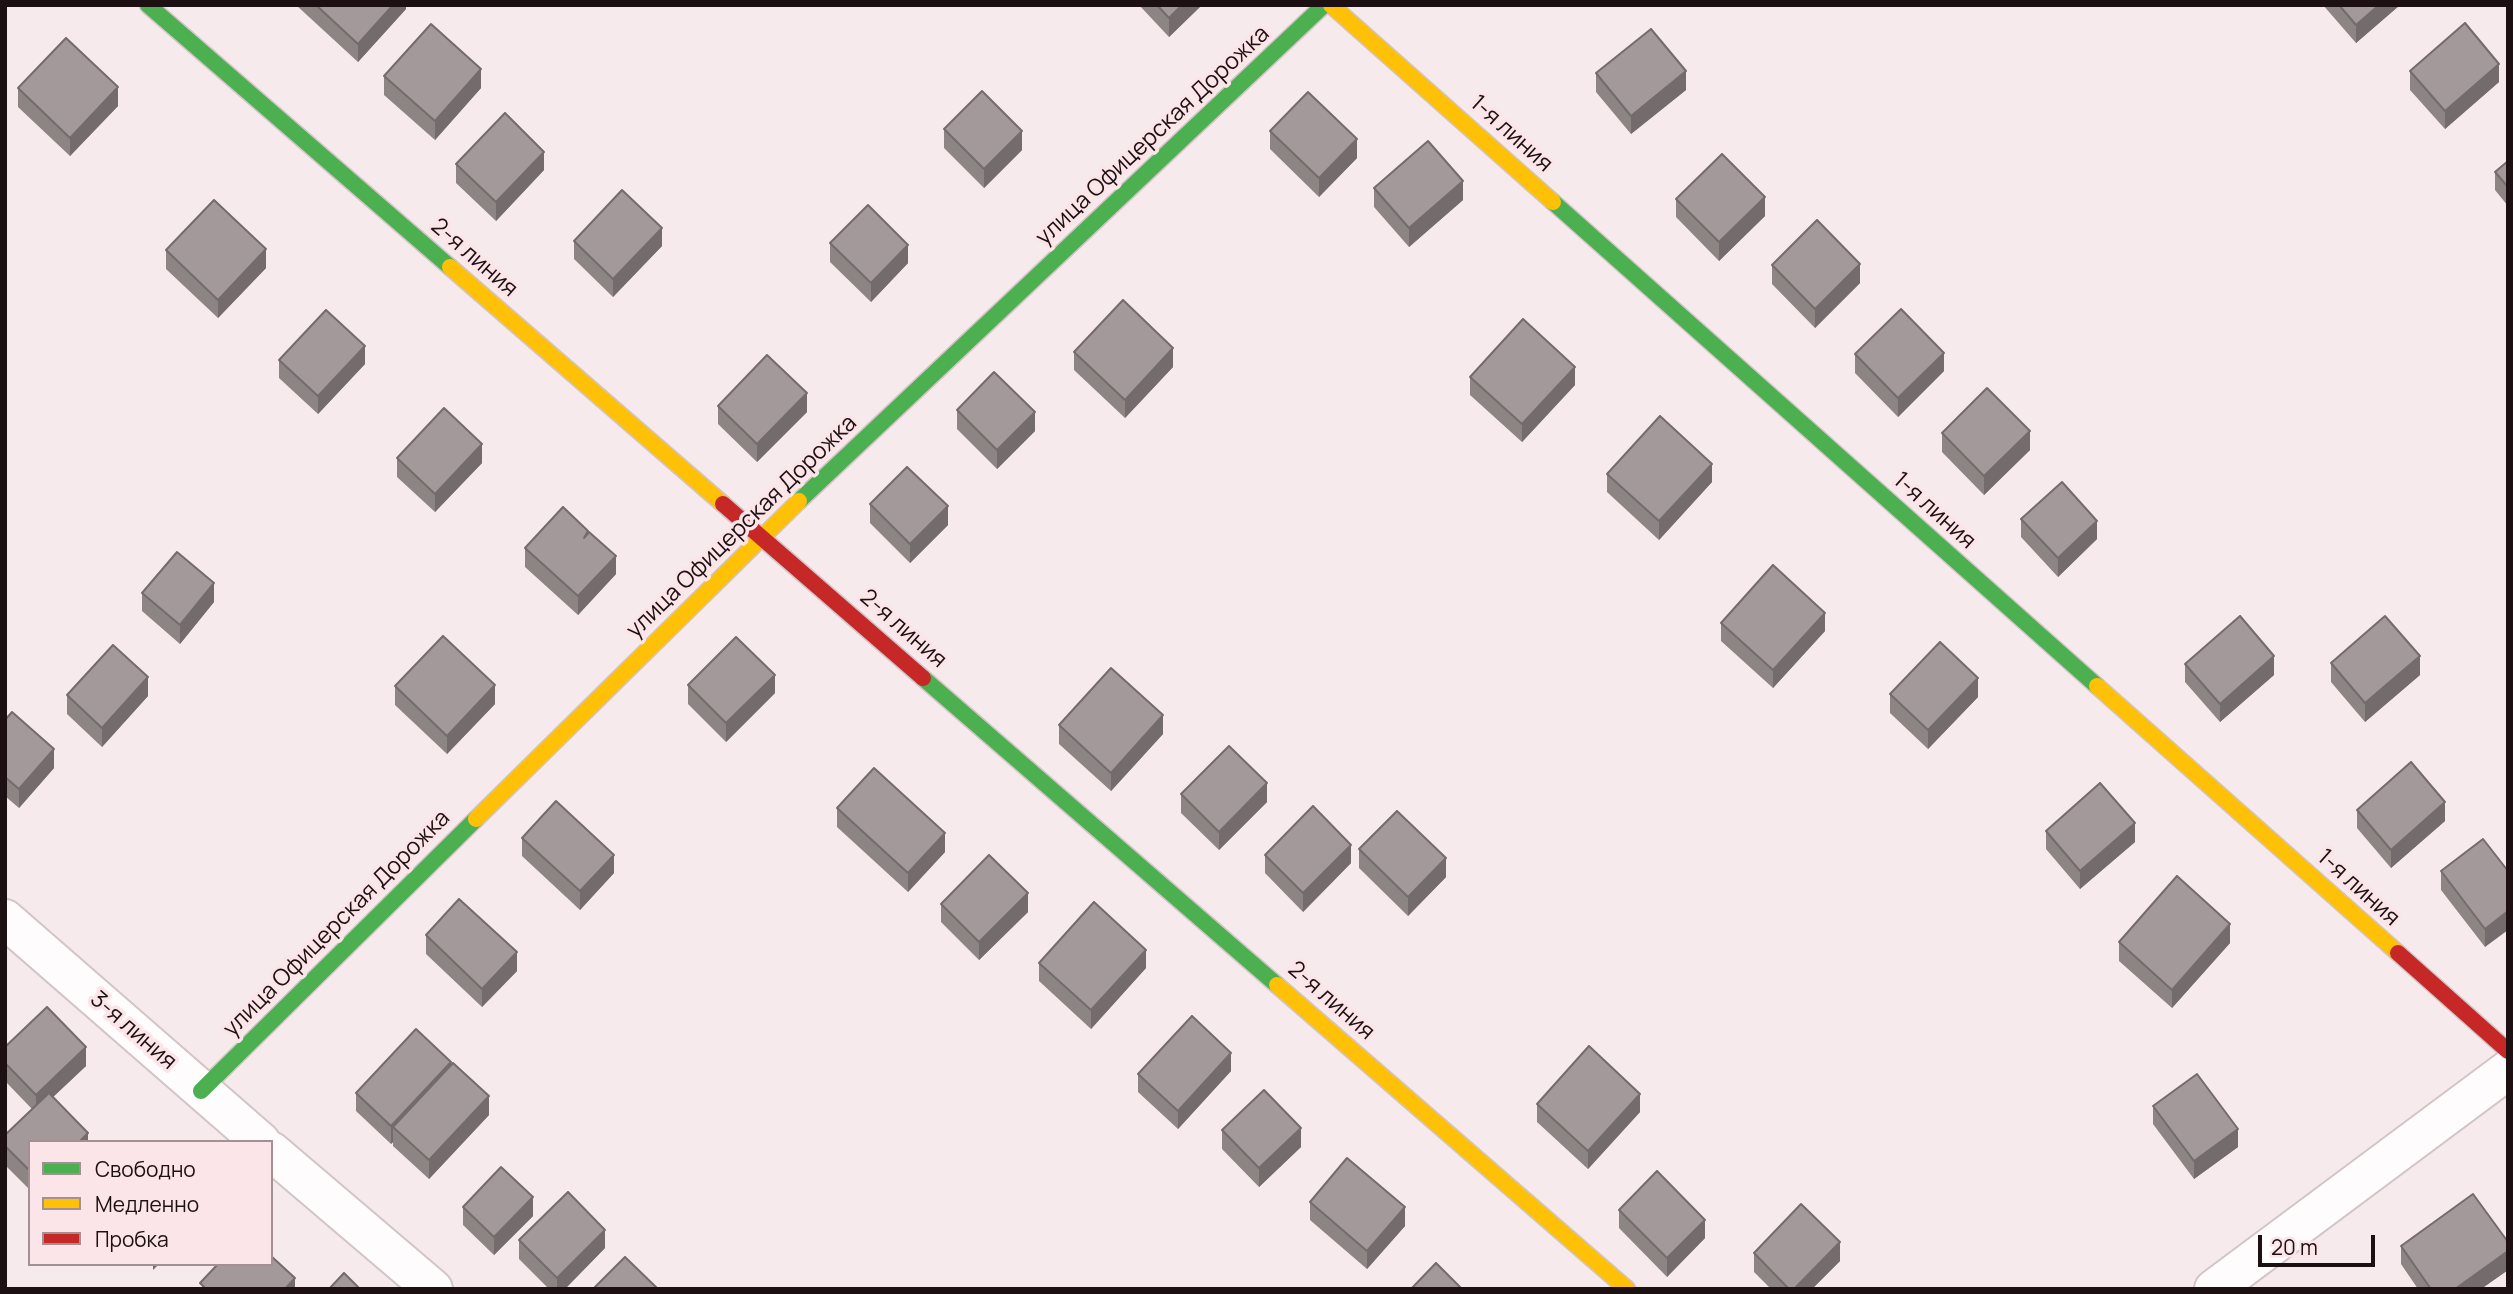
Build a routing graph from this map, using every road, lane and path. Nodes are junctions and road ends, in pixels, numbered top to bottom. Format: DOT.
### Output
graph roads {
  1 [pos="148,5"];
  2 [pos="1324,5"];
  3 [pos="1331,5"];
  4 [pos="761,537"];
  5 [pos="5,919"];
  6 [pos="2508,1051"];
  7 [pos="2508,1070"];
  8 [pos="201,1091"];
  9 [pos="259,1140"];
  10 [pos="273,1153"];
  11 [pos="433,1289"];
  12 [pos="1627,1289"];
  13 [pos="2214,1289"];
  1 -- 4 [label="street, 2-я линия"];
  2 -- 4 [label="street, улица Офицерская Дорожка"];
  3 -- 6 [label="street, 1-я линия"];
  4 -- 8 [label="street, улица Офицерская Дорожка"];
  4 -- 12 [label="street, 2-я линия"];
  5 -- 8 [label="street, 3-я линия"];
  7 -- 13 [label="street"];
  8 -- 9 [label="street, 3-я линия"];
  10 -- 11 [label="street"];
}
